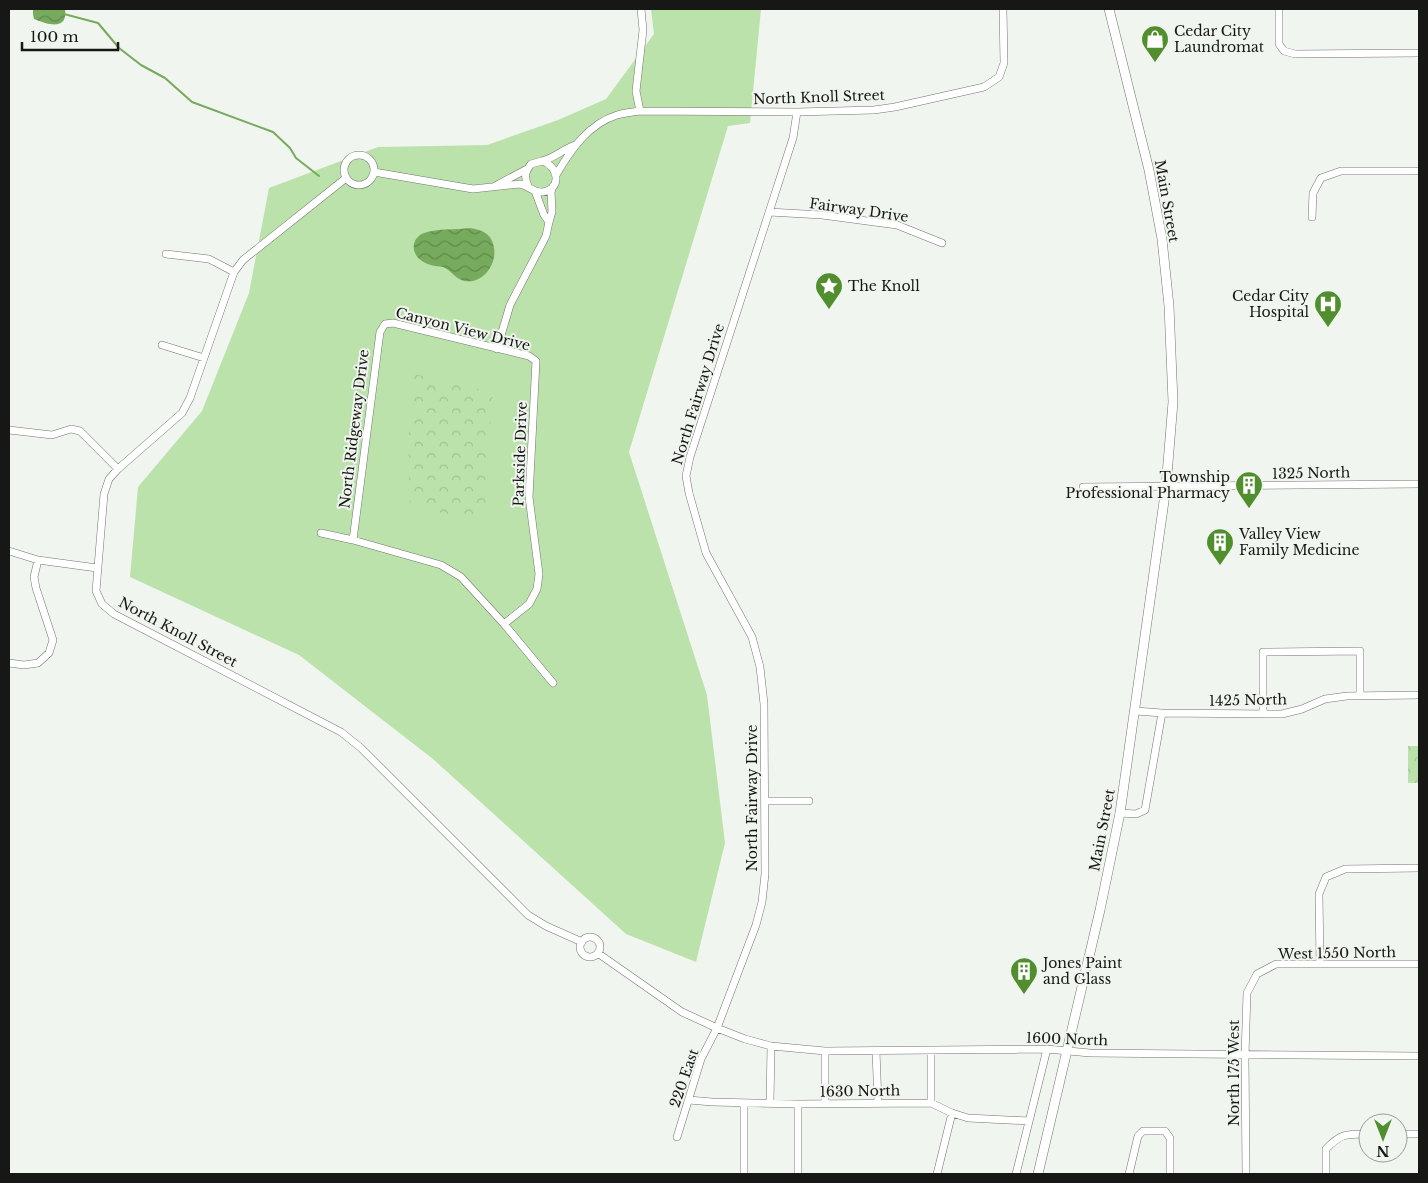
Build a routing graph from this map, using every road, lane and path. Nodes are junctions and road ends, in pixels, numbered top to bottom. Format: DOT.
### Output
graph roads {
  1 [pos="641,9"];
  2 [pos="1003,9"];
  3 [pos="1109,9"];
  4 [pos="1278,9"];
  5 [pos="1419,53"];
  6 [pos="640,111"];
  7 [pos="797,112"];
  8 [pos="575,145"];
  9 [pos="542,161"];
  10 [pos="526,170"];
  11 [pos="1419,170"];
  12 [pos="374,172"];
  13 [pos="556,175"];
  14 [pos="346,178"];
  15 [pos="554,185"];
  16 [pos="494,186"];
  17 [pos="528,186"];
  18 [pos="535,191"];
  19 [pos="770,212"];
  20 [pos="1312,217"];
  21 [pos="549,222"];
  22 [pos="942,243"];
  23 [pos="166,254"];
  24 [pos="234,272"];
  25 [pos="385,324"];
  26 [pos="162,345"];
  27 [pos="497,348"];
  28 [pos="204,358"];
  29 [pos="536,361"];
  30 [pos="9,430"];
  31 [pos="118,469"];
  32 [pos="1419,484"];
  33 [pos="1166,486"];
  34 [pos="1083,487"];
  35 [pos="320,533"];
  36 [pos="353,540"];
  37 [pos="9,551"];
  38 [pos="38,560"];
  39 [pos="97,568"];
  40 [pos="504,624"];
  41 [pos="9,663"];
  42 [pos="553,684"];
  43 [pos="1419,694"];
  44 [pos="1360,695"];
  45 [pos="1136,710"];
  46 [pos="1162,713"];
  47 [pos="1263,714"];
  48 [pos="809,801"];
  49 [pos="765,802"];
  50 [pos="1120,813"];
  51 [pos="1419,868"];
  52 [pos="582,942"];
  53 [pos="599,954"];
  54 [pos="1320,964"];
  55 [pos="1419,964"];
  56 [pos="1257,974"];
  57 [pos="717,1028"];
  58 [pos="771,1046"];
  59 [pos="824,1050"];
  60 [pos="1047,1050"];
  61 [pos="876,1051"];
  62 [pos="931,1051"];
  63 [pos="1067,1052"];
  64 [pos="1245,1056"];
  65 [pos="1419,1056"];
  66 [pos="689,1100"];
  67 [pos="744,1103"];
  68 [pos="770,1103"];
  69 [pos="878,1103"];
  70 [pos="931,1103"];
  71 [pos="798,1104"];
  72 [pos="825,1104"];
  73 [pos="952,1113"];
  74 [pos="1029,1121"];
  75 [pos="1358,1134"];
  76 [pos="677,1137"];
  77 [pos="1326,1173"];
  78 [pos="744,1174"];
  79 [pos="798,1174"];
  80 [pos="937,1174"];
  81 [pos="1016,1174"];
  82 [pos="1038,1174"];
  83 [pos="1129,1174"];
  84 [pos="1170,1174"];
  85 [pos="1246,1174"];
  1 -- 6 [label="street"];
  2 -- 7 [label="street, North Knoll Street"];
  3 -- 33 [label="main road, Main Street"];
  4 -- 5 [label="street"];
  6 -- 7 [label="street, North Knoll Street"];
  6 -- 8 [label="street, North Knoll Street"];
  7 -- 19 [label="street, North Fairway Drive"];
  8 -- 9 [label="street, North Knoll Street"];
  8 -- 13 [label="street, North Knoll Street"];
  9 -- 10 [label="street, North Knoll Street"];
  9 -- 13 [label="street"];
  10 -- 16 [label="street, North Knoll Street"];
  10 -- 17 [label="street"];
  11 -- 20 [label="street"];
  12 -- 14 [label="street"];
  12 -- 14 [label="street"];
  12 -- 16 [label="street, North Knoll Street"];
  13 -- 15 [label="street, North Knoll Street"];
  14 -- 24 [label="street, North Knoll Street"];
  15 -- 18 [label="street"];
  15 -- 21 [label="street, North Knoll Street"];
  16 -- 17 [label="street, North Knoll Street"];
  17 -- 18 [label="street"];
  18 -- 21 [label="street"];
  19 -- 22 [label="street, Fairway Drive"];
  19 -- 49 [label="street, North Fairway Drive"];
  21 -- 27 [label="street, North Knoll Street"];
  23 -- 24 [label="street"];
  24 -- 28 [label="street, North Knoll Street"];
  25 -- 27 [label="street, Canyon View Drive"];
  25 -- 36 [label="street, North Ridgeway Drive"];
  26 -- 28 [label="street"];
  27 -- 29 [label="street, Canyon View Drive"];
  28 -- 31 [label="street, North Knoll Street"];
  29 -- 40 [label="street, Parkside Drive"];
  30 -- 31 [label="street"];
  31 -- 39 [label="street, North Knoll Street"];
  32 -- 33 [label="street, 1325 North"];
  33 -- 34 [label="street, 1325 North"];
  33 -- 45 [label="main road, Main Street"];
  35 -- 36 [label="street"];
  36 -- 40 [label="street"];
  37 -- 38 [label="street"];
  38 -- 39 [label="street"];
  38 -- 41 [label="street"];
  39 -- 52 [label="street, North Knoll Street"];
  40 -- 42 [label="street"];
  43 -- 44 [label="street, 1425 North"];
  44 -- 47 [label="street, 1425 North"];
  44 -- 47 [label="street"];
  45 -- 46 [label="street, 1425 North"];
  45 -- 50 [label="main road, Main Street"];
  46 -- 47 [label="street, 1425 North"];
  46 -- 50 [label="street"];
  48 -- 49 [label="street"];
  49 -- 57 [label="street, North Fairway Drive"];
  50 -- 63 [label="main road, Main Street"];
  51 -- 54 [label="street"];
  52 -- 53 [label="street, North Knoll Street"];
  52 -- 53 [label="street, North Knoll Street"];
  53 -- 57 [label="street, North Knoll Street"];
  54 -- 55 [label="street, West 1550 North"];
  54 -- 56 [label="street, West 1550 North"];
  56 -- 64 [label="street, North 175 West"];
  57 -- 58 [label="street, 1600 North"];
  57 -- 66 [label="street, 220 East"];
  58 -- 59 [label="street, 1600 North"];
  58 -- 68 [label="street"];
  59 -- 61 [label="street, 1600 North"];
  59 -- 72 [label="street"];
  60 -- 62 [label="street, 1600 North"];
  60 -- 63 [label="street, 1600 North"];
  60 -- 74 [label="street"];
  61 -- 62 [label="street, 1600 North"];
  61 -- 69 [label="street"];
  62 -- 70 [label="street"];
  63 -- 64 [label="street, 1600 North"];
  63 -- 82 [label="main road, Main Street"];
  64 -- 65 [label="street, 1600 North"];
  64 -- 85 [label="street, North 175 West"];
  66 -- 67 [label="street, 1630 North"];
  66 -- 76 [label="street, 220 East"];
  67 -- 68 [label="street, 1630 North"];
  67 -- 78 [label="street"];
  68 -- 71 [label="street, 1630 North"];
  69 -- 70 [label="street, 1630 North"];
  69 -- 72 [label="street, 1630 North"];
  70 -- 73 [label="street, 1630 North"];
  71 -- 72 [label="street, 1630 North"];
  71 -- 79 [label="street"];
  73 -- 74 [label="street, 1630 North"];
  73 -- 80 [label="street"];
  74 -- 81 [label="street"];
  75 -- 77 [label="street"];
  83 -- 84 [label="street"];
}
